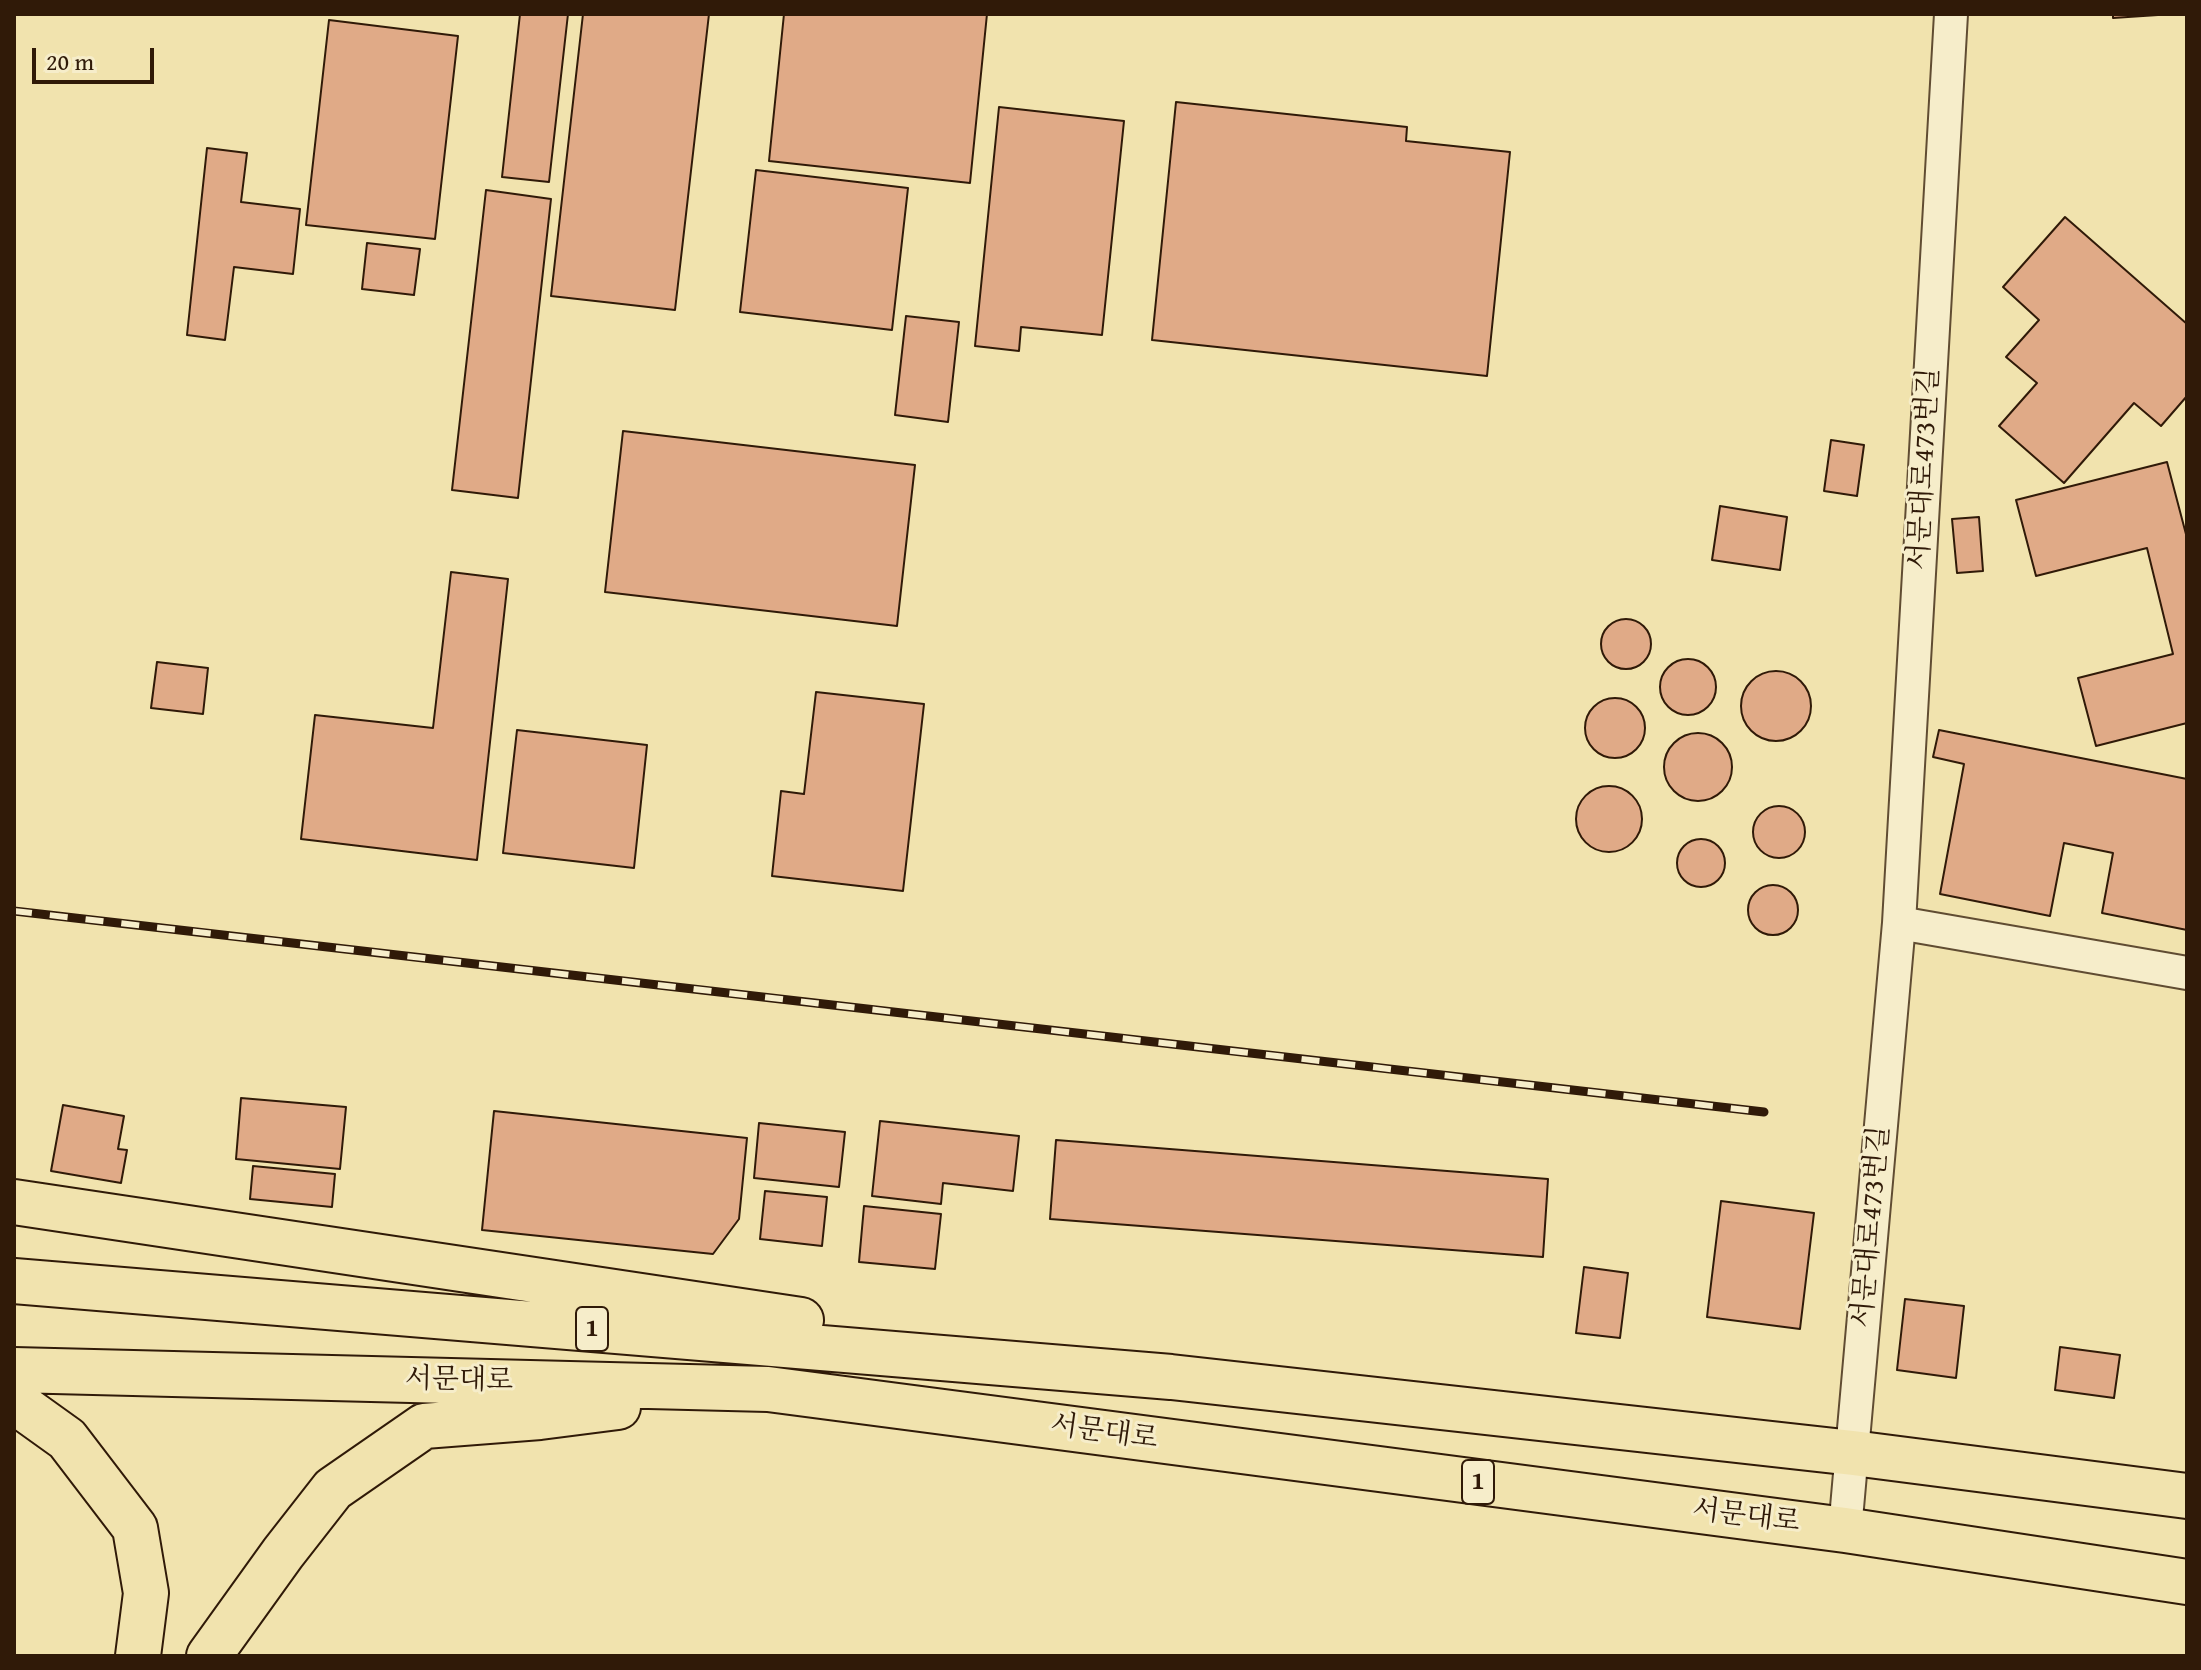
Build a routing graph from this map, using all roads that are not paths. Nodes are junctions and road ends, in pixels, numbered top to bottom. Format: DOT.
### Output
graph roads {
  1 [pos="1951,14"];
  2 [pos="1899,923"];
  3 [pos="2187,973"];
  4 [pos="14,1202"];
  5 [pos="14,1281"];
  6 [pos="14,1370"];
  7 [pos="1171,1377"];
  8 [pos="768,1389"];
  9 [pos="14,1401"];
  10 [pos="1853,1453"];
  11 [pos="2187,1496"];
  12 [pos="1845,1530"];
  13 [pos="2187,1582"];
  14 [pos="138,1656"];
  15 [pos="209,1656"];
  1 -- 2 [label="street, 서문대로473번길"];
  2 -- 3 [label="street"];
  2 -- 10 [label="street, 서문대로473번길"];
  4 -- 7 [label="main road"];
  5 -- 7 [label="main road, 서문대로 / 1"];
  6 -- 8 [label="main road, 서문대로 / 1"];
  7 -- 10 [label="main road, 서문대로 / 1"];
  8 -- 12 [label="main road, 서문대로 / 1"];
  8 -- 15 [label="main road"];
  9 -- 14 [label="main road"];
  10 -- 11 [label="main road, 서문대로 / 1"];
  10 -- 12 [label="street, 서문대로473번길"];
  12 -- 13 [label="main road, 서문대로 / 1"];
}
